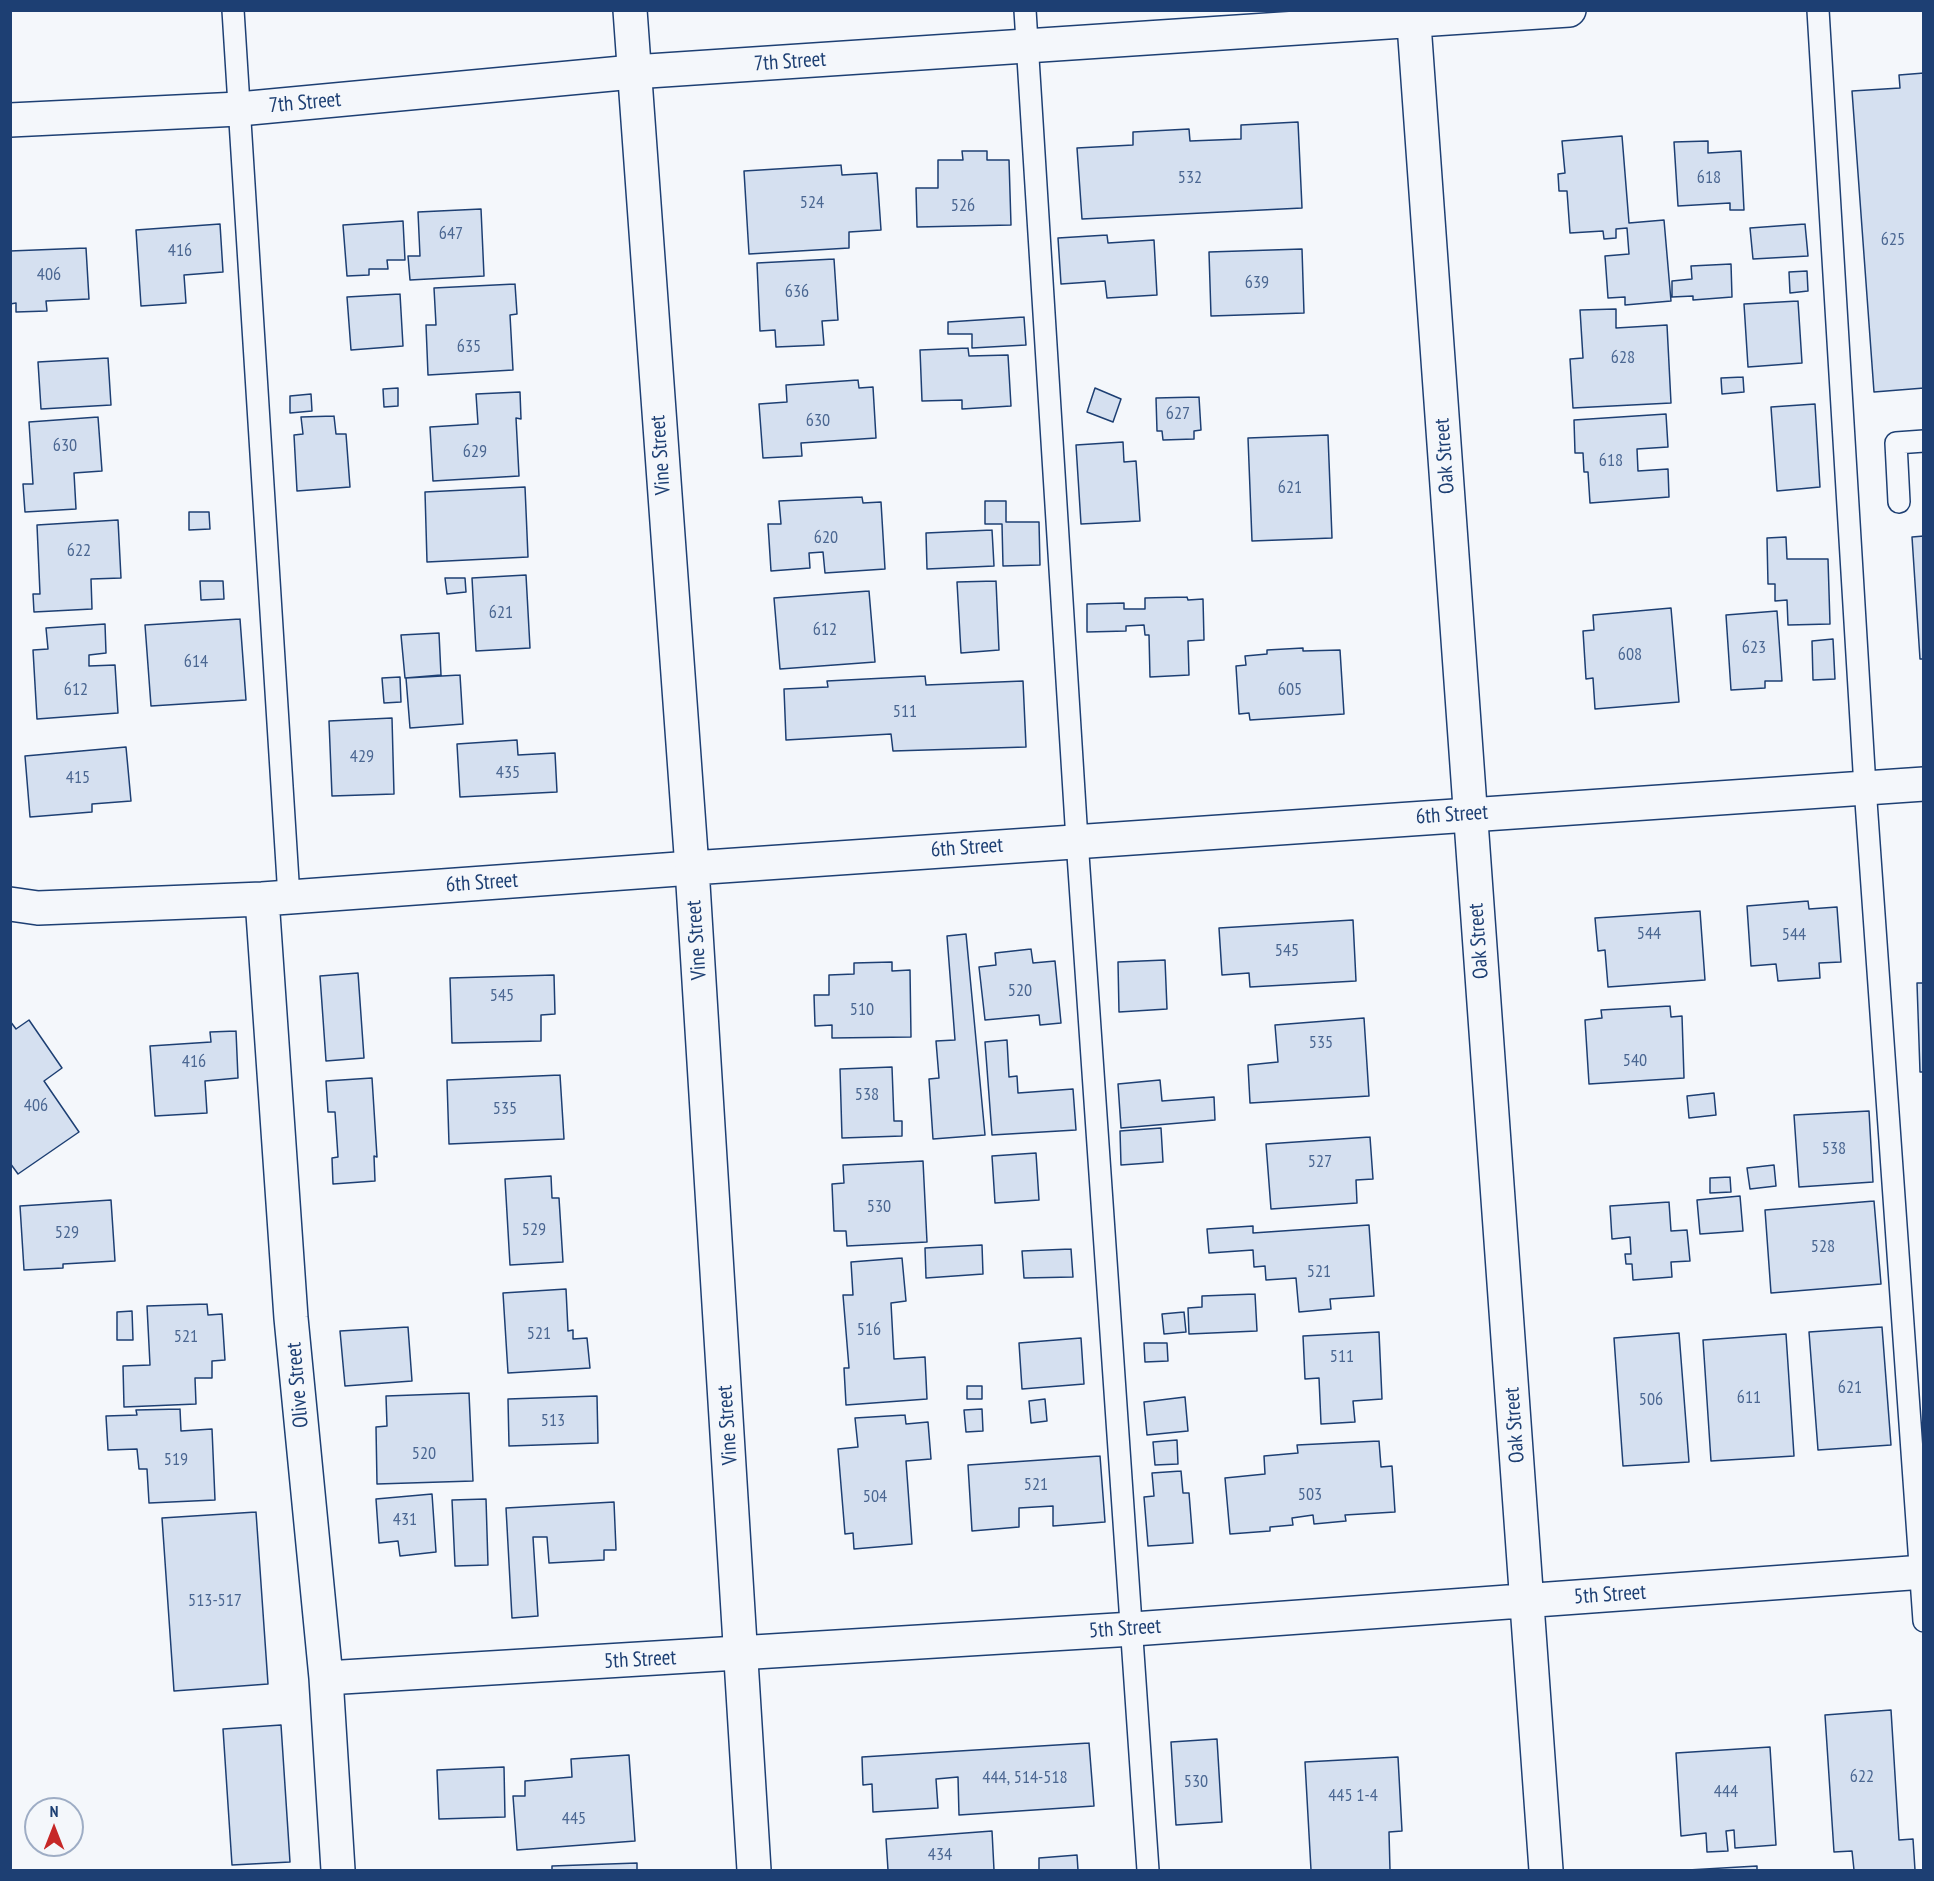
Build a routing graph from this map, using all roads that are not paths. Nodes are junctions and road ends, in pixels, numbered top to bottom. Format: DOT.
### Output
graph roads {
  1 [pos="233,10"];
  2 [pos="630,10"];
  3 [pos="1025,10"];
  4 [pos="1569,10"];
  5 [pos="1818,10"];
  6 [pos="1414,15"];
  7 [pos="1027,47"];
  8 [pos="633,72"];
  9 [pos="239,109"];
  10 [pos="10,120"];
  11 [pos="1923,441"];
  12 [pos="1899,502"];
  13 [pos="1923,784"];
  14 [pos="1865,788"];
  15 [pos="1470,814"];
  16 [pos="1077,840"];
  17 [pos="692,868"];
  18 [pos="275,898"];
  19 [pos="10,904"];
  20 [pos="1922,1572"];
  21 [pos="1528,1601"];
  22 [pos="1923,1621"];
  23 [pos="1132,1629"];
  24 [pos="742,1654"];
  25 [pos="326,1678"];
  26 [pos="338,1870"];
  27 [pos="754,1870"];
  28 [pos="1148,1870"];
  29 [pos="1546,1870"];
  1 -- 9 [label="lane"];
  2 -- 8 [label="street, Vine Street"];
  3 -- 7 [label="lane"];
  4 -- 6 [label="street, 7th Street"];
  5 -- 14 [label="lane"];
  6 -- 7 [label="street, 7th Street"];
  6 -- 15 [label="street, Oak Street"];
  7 -- 8 [label="street, 7th Street"];
  7 -- 16 [label="lane"];
  8 -- 9 [label="street, 7th Street"];
  8 -- 17 [label="street, Vine Street"];
  9 -- 10 [label="street, 7th Street"];
  9 -- 18 [label="lane"];
  11 -- 12 [label="lane"];
  13 -- 14 [label="street, 6th Street"];
  14 -- 15 [label="street, 6th Street"];
  14 -- 20 [label="lane"];
  15 -- 16 [label="street, 6th Street"];
  15 -- 21 [label="street, Oak Street"];
  16 -- 17 [label="street, 6th Street"];
  16 -- 23 [label="lane"];
  17 -- 18 [label="street, 6th Street"];
  17 -- 24 [label="street, Vine Street"];
  18 -- 19 [label="street, 6th Street"];
  18 -- 25 [label="street, Olive Street"];
  20 -- 21 [label="street, 5th Street"];
  20 -- 22 [label="lane"];
  21 -- 23 [label="street, 5th Street"];
  21 -- 29 [label="street, Oak Street"];
  23 -- 24 [label="street, 5th Street"];
  23 -- 28 [label="lane"];
  24 -- 25 [label="street, 5th Street"];
  24 -- 27 [label="street, Vine Street"];
  25 -- 26 [label="street, Olive Street"];
}
